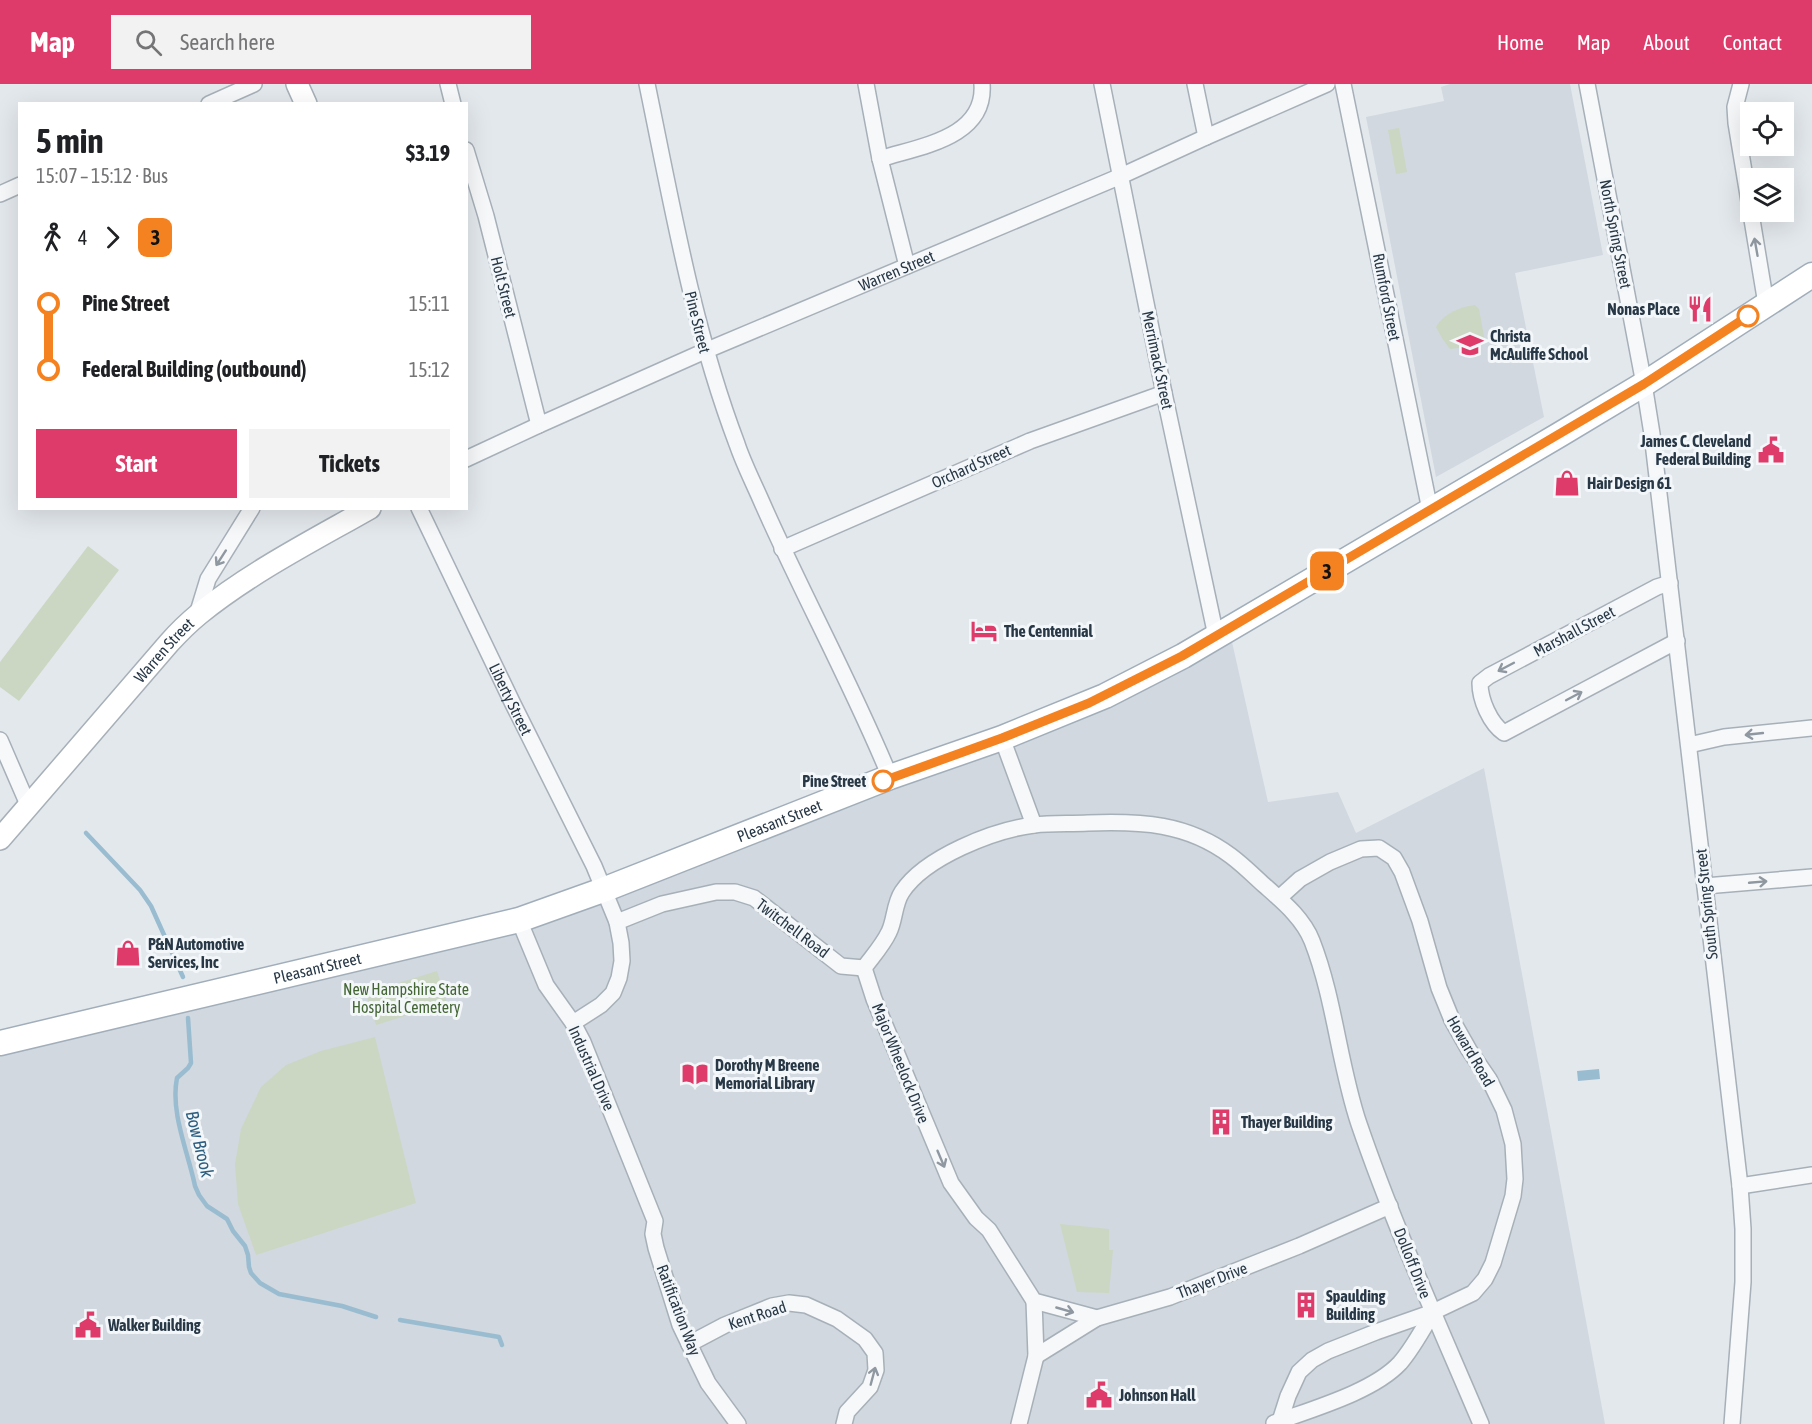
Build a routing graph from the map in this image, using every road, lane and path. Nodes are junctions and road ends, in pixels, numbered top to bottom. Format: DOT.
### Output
graph roads {
  1 [pos="254,84"];
  2 [pos="297,84"];
  3 [pos="448,84"];
  4 [pos="647,84"];
  5 [pos="866,84"];
  6 [pos="982,84"];
  7 [pos="1102,84"];
  8 [pos="1195,84"];
  9 [pos="1327,84"];
  10 [pos="1343,84"];
  11 [pos="1587,84"];
  12 [pos="1741,84"];
  13 [pos="214,102"];
  14 [pos="305,102"];
  15 [pos="452,102"];
  16 [pos="1206,137"];
  17 [pos="468,157"];
  18 [pos="880,159"];
  19 [pos="1120,176"];
  20 [pos="18,186"];
  21 [pos="0,194"];
  22 [pos="907,266"];
  23 [pos="1812,275"];
  24 [pos="1766,304"];
  25 [pos="705,351"];
  26 [pos="1644,384"];
  27 [pos="1164,393"];
  28 [pos="540,425"];
  29 [pos="468,458"];
  30 [pos="251,510"];
  31 [pos="366,510"];
  32 [pos="420,510"];
  33 [pos="1430,510"];
  34 [pos="782,549"];
  35 [pos="1670,583"];
  36 [pos="197,615"];
  37 [pos="1216,636"];
  38 [pos="1677,641"];
  39 [pos="1812,728"];
  40 [pos="1002,738"];
  41 [pos="0,740"];
  42 [pos="1689,745"];
  43 [pos="890,777"];
  44 [pos="28,807"];
  45 [pos="1034,825"];
  46 [pos="0,839"];
  47 [pos="1812,877"];
  48 [pos="1705,886"];
  49 [pos="603,890"];
  50 [pos="1278,898"];
  51 [pos="519,920"];
  52 [pos="617,922"];
  53 [pos="864,968"];
  54 [pos="573,1023"];
  55 [pos="0,1043"];
  56 [pos="1812,1175"];
  57 [pos="1740,1186"];
  58 [pos="1390,1206"];
  59 [pos="655,1221"];
  60 [pos="1034,1301"];
  61 [pos="1433,1312"];
  62 [pos="1097,1318"];
  63 [pos="689,1344"];
  64 [pos="1036,1356"];
  65 [pos="1276,1422"];
  66 [pos="738,1424"];
  67 [pos="844,1424"];
  68 [pos="1019,1424"];
  69 [pos="1481,1424"];
  70 [pos="1732,1424"];
  1 -- 13 [label="street"];
  2 -- 14 [label="street"];
  3 -- 15 [label="street"];
  4 -- 25 [label="street, Pine Street"];
  5 -- 18 [label="street"];
  6 -- 18 [label="street"];
  7 -- 19 [label="street, Merrimack Street"];
  8 -- 16 [label="street"];
  9 -- 16 [label="street, Warren Street"];
  10 -- 33 [label="street, Rumford Street"];
  11 -- 26 [label="street, North Spring Street"];
  24 -- 12 [label="street, one-way"];
  16 -- 19 [label="street, Warren Street"];
  17 -- 28 [label="street, Holt Street"];
  18 -- 22 [label="street"];
  19 -- 22 [label="street, Warren Street"];
  19 -- 27 [label="street, Merrimack Street"];
  20 -- 21 [label="street"];
  22 -- 25 [label="street, Warren Street"];
  23 -- 24 [label="main road, Pleasant Street"];
  24 -- 26 [label="main road, Pleasant Street"];
  25 -- 28 [label="street, Warren Street"];
  25 -- 34 [label="street, Pine Street"];
  26 -- 33 [label="main road, Pleasant Street"];
  26 -- 35 [label="street, South Spring Street"];
  27 -- 34 [label="street, Orchard Street"];
  27 -- 37 [label="street, Merrimack Street"];
  28 -- 29 [label="street, Warren Street"];
  30 -- 36 [label="street, one-way"];
  31 -- 36 [label="street, Warren Street"];
  32 -- 49 [label="street, Liberty Street"];
  33 -- 37 [label="main road, Pleasant Street"];
  34 -- 43 [label="street, Pine Street"];
  35 -- 38 [label="street, South Spring Street"];
  35 -- 38 [label="street, Marshall Street, one-way"];
  36 -- 44 [label="street, Warren Street"];
  37 -- 40 [label="main road, Pleasant Street"];
  38 -- 42 [label="street, South Spring Street"];
  39 -- 42 [label="street, one-way"];
  40 -- 43 [label="main road, Pleasant Street"];
  40 -- 45 [label="street"];
  41 -- 44 [label="street"];
  42 -- 48 [label="street, South Spring Street"];
  43 -- 49 [label="main road, Pleasant Street"];
  44 -- 46 [label="street, Warren Street"];
  45 -- 50 [label="street"];
  45 -- 53 [label="street"];
  48 -- 47 [label="street, one-way"];
  48 -- 57 [label="street, South Spring Street"];
  49 -- 51 [label="main road, Pleasant Street"];
  49 -- 52 [label="street"];
  50 -- 58 [label="street, Dolloff Drive"];
  50 -- 61 [label="street, Howard Road"];
  51 -- 54 [label="street, Industrial Drive"];
  51 -- 55 [label="main road, Pleasant Street"];
  52 -- 53 [label="street, Twitchell Road"];
  52 -- 54 [label="street"];
  53 -- 60 [label="street, Major Wheelock Drive, one-way"];
  54 -- 59 [label="street, Industrial Drive"];
  56 -- 57 [label="street"];
  57 -- 70 [label="street, South Spring Street"];
  58 -- 61 [label="street, Dolloff Drive"];
  58 -- 62 [label="street, Thayer Drive"];
  59 -- 63 [label="street, Ratification Way"];
  60 -- 62 [label="street, one-way"];
  60 -- 64 [label="street"];
  61 -- 65 [label="street"];
  61 -- 65 [label="street, Howard Road"];
  61 -- 69 [label="street, Dolloff Drive"];
  62 -- 64 [label="street, Thayer Drive"];
  63 -- 66 [label="street, Ratification Way"];
  67 -- 63 [label="street, Kent Road, one-way"];
  64 -- 68 [label="street"];
}
